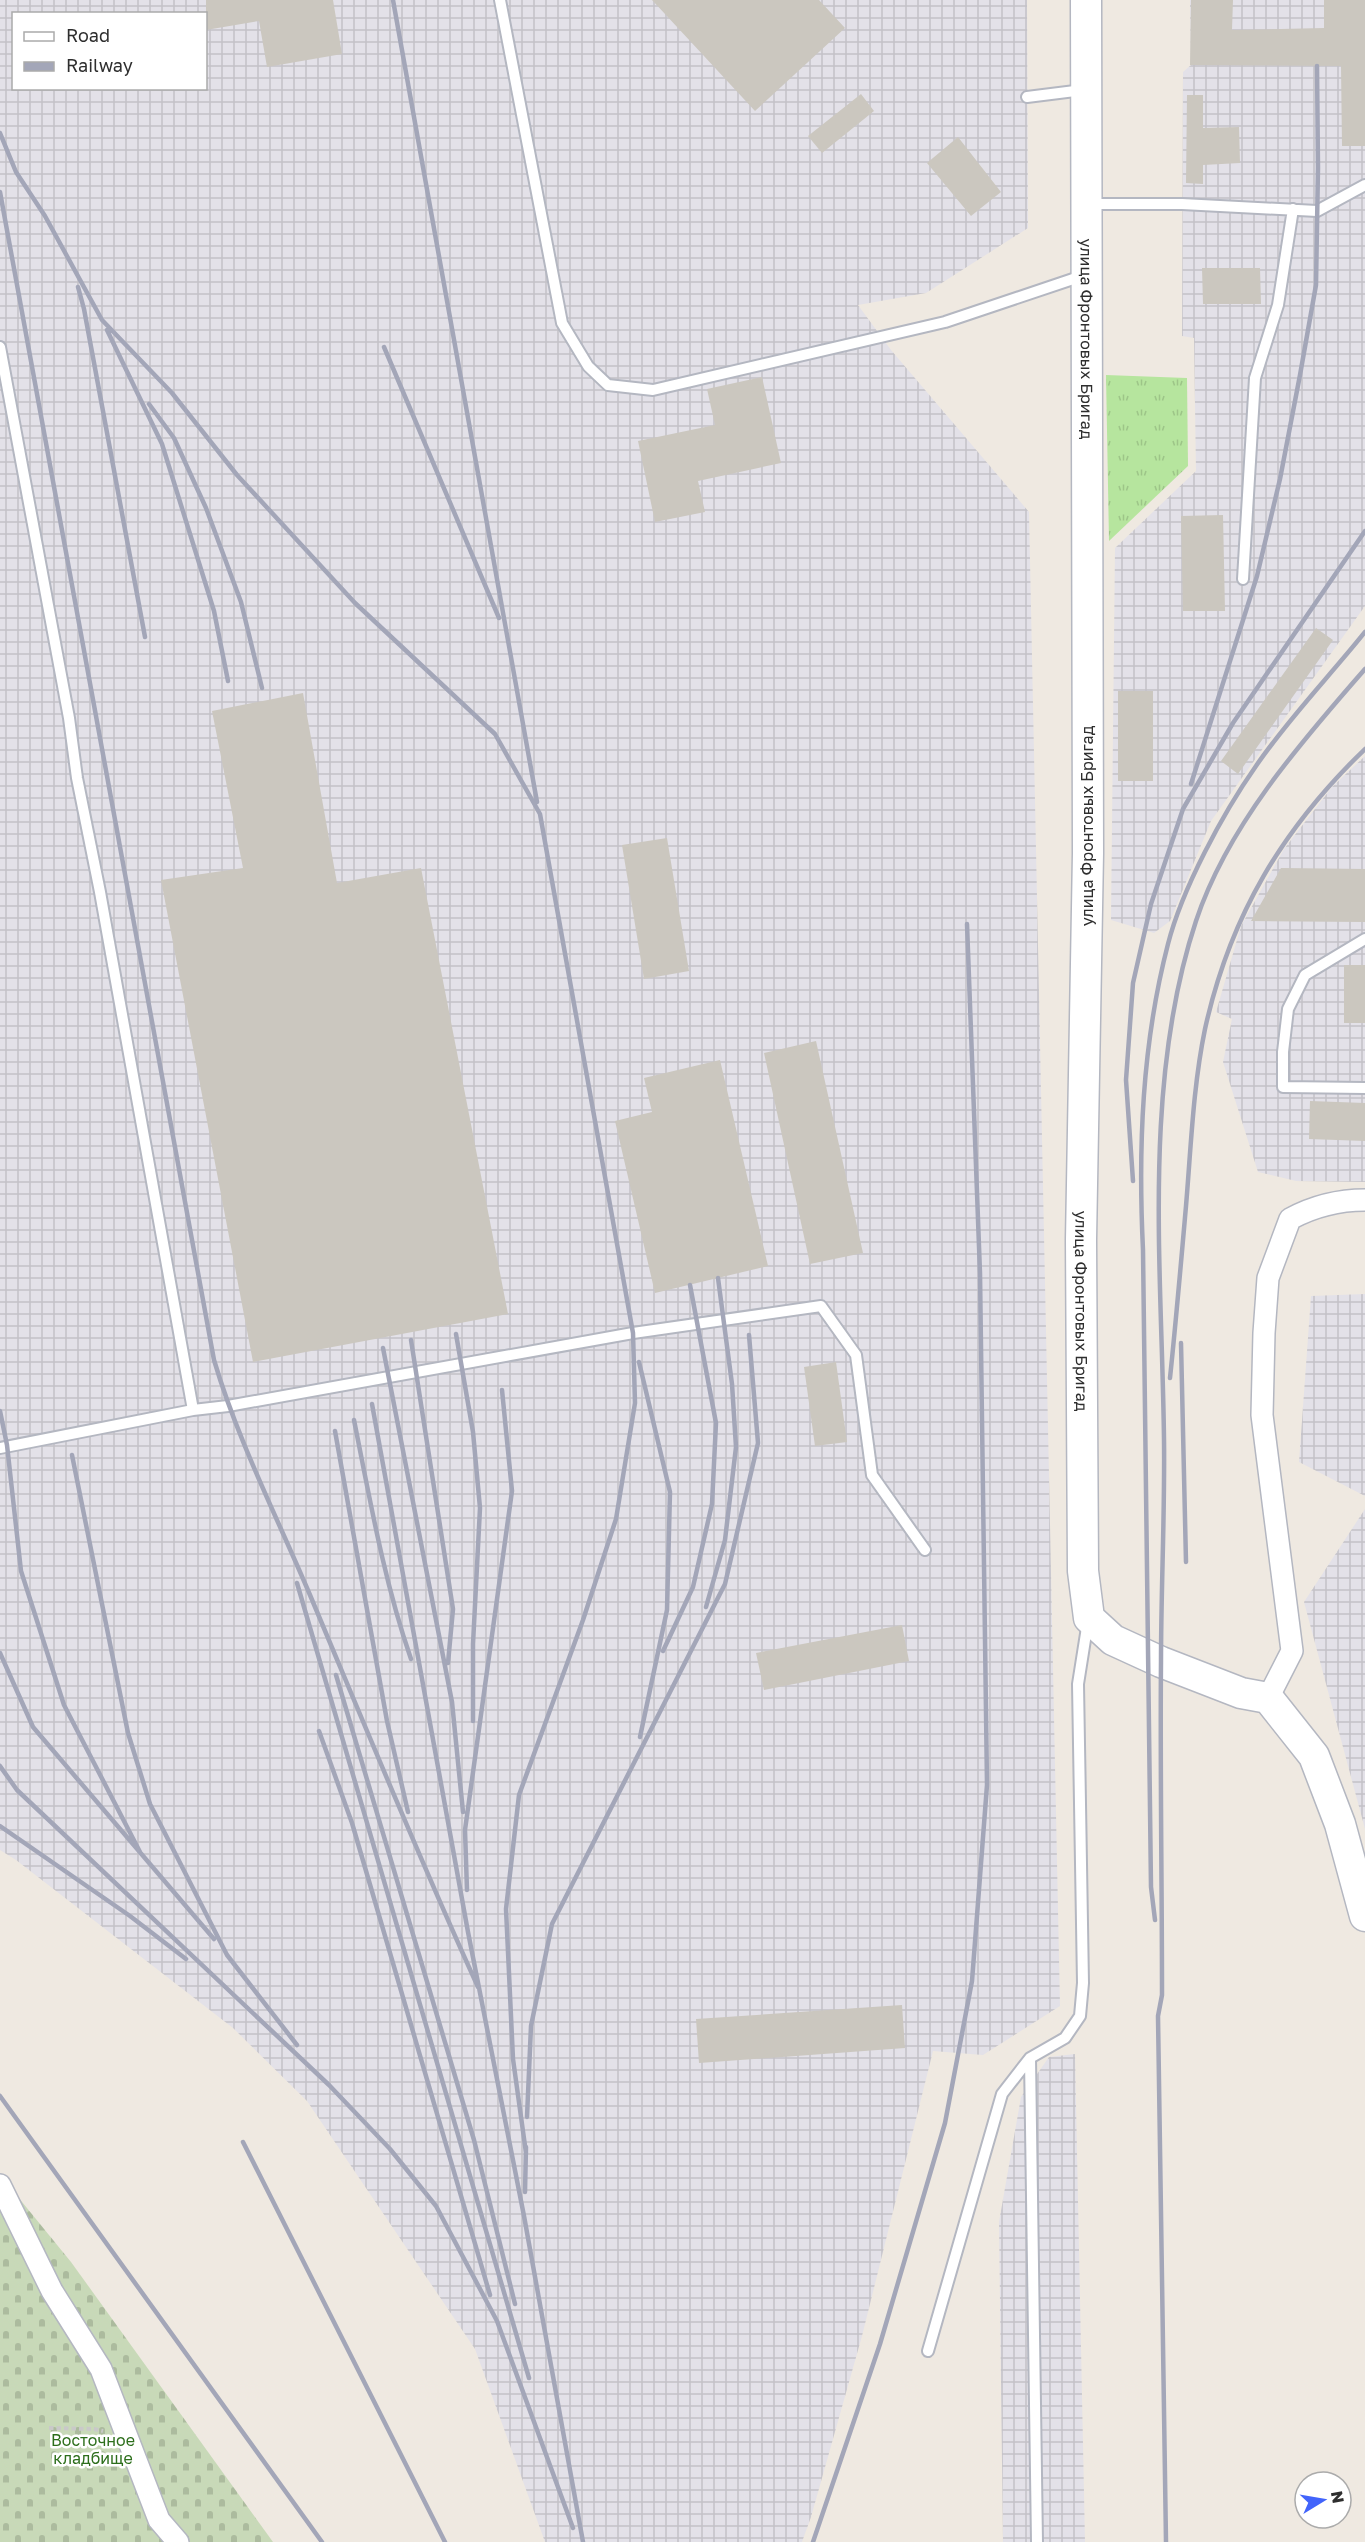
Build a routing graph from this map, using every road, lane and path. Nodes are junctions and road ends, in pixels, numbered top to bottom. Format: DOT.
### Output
graph roads {
  1 [pos="500,0"];
  2 [pos="1086,0"];
  3 [pos="1086,90"];
  4 [pos="1027,97"];
  5 [pos="1365,185"];
  6 [pos="1086,204"];
  7 [pos="1293,209"];
  8 [pos="1086,275"];
  9 [pos="0,347"];
  10 [pos="1243,579"];
  11 [pos="1365,939"];
  12 [pos="1365,1088"];
  13 [pos="1365,1200"];
  14 [pos="193,1410"];
  15 [pos="0,1448"];
  16 [pos="925,1550"];
  17 [pos="1089,1618"];
  18 [pos="1268,1698"];
  19 [pos="1365,1916"];
  20 [pos="1030,2058"];
  21 [pos="0,2185"];
  22 [pos="928,2351"];
  23 [pos="49,2428"];
  24 [pos="127,2438"];
  25 [pos="178,2542"];
  26 [pos="1037,2542"];
  1 -- 8 [label="lane"];
  2 -- 3 [label="main road, улица Фронтовых Бригад"];
  3 -- 4 [label="lane"];
  3 -- 6 [label="main road, улица Фронтовых Бригад"];
  5 -- 7 [label="lane"];
  6 -- 7 [label="lane"];
  6 -- 8 [label="main road, улица Фронтовых Бригад"];
  7 -- 10 [label="lane"];
  8 -- 17 [label="main road, улица Фронтовых Бригад"];
  9 -- 14 [label="lane"];
  11 -- 12 [label="lane"];
  13 -- 18 [label="street"];
  14 -- 15 [label="lane"];
  14 -- 16 [label="lane"];
  17 -- 18 [label="main road"];
  17 -- 20 [label="lane"];
  18 -- 19 [label="main road"];
  20 -- 22 [label="lane"];
  20 -- 26 [label="lane"];
  21 -- 24 [label="street"];
  23 -- 24 [label="path"];
  24 -- 25 [label="street"];
}
